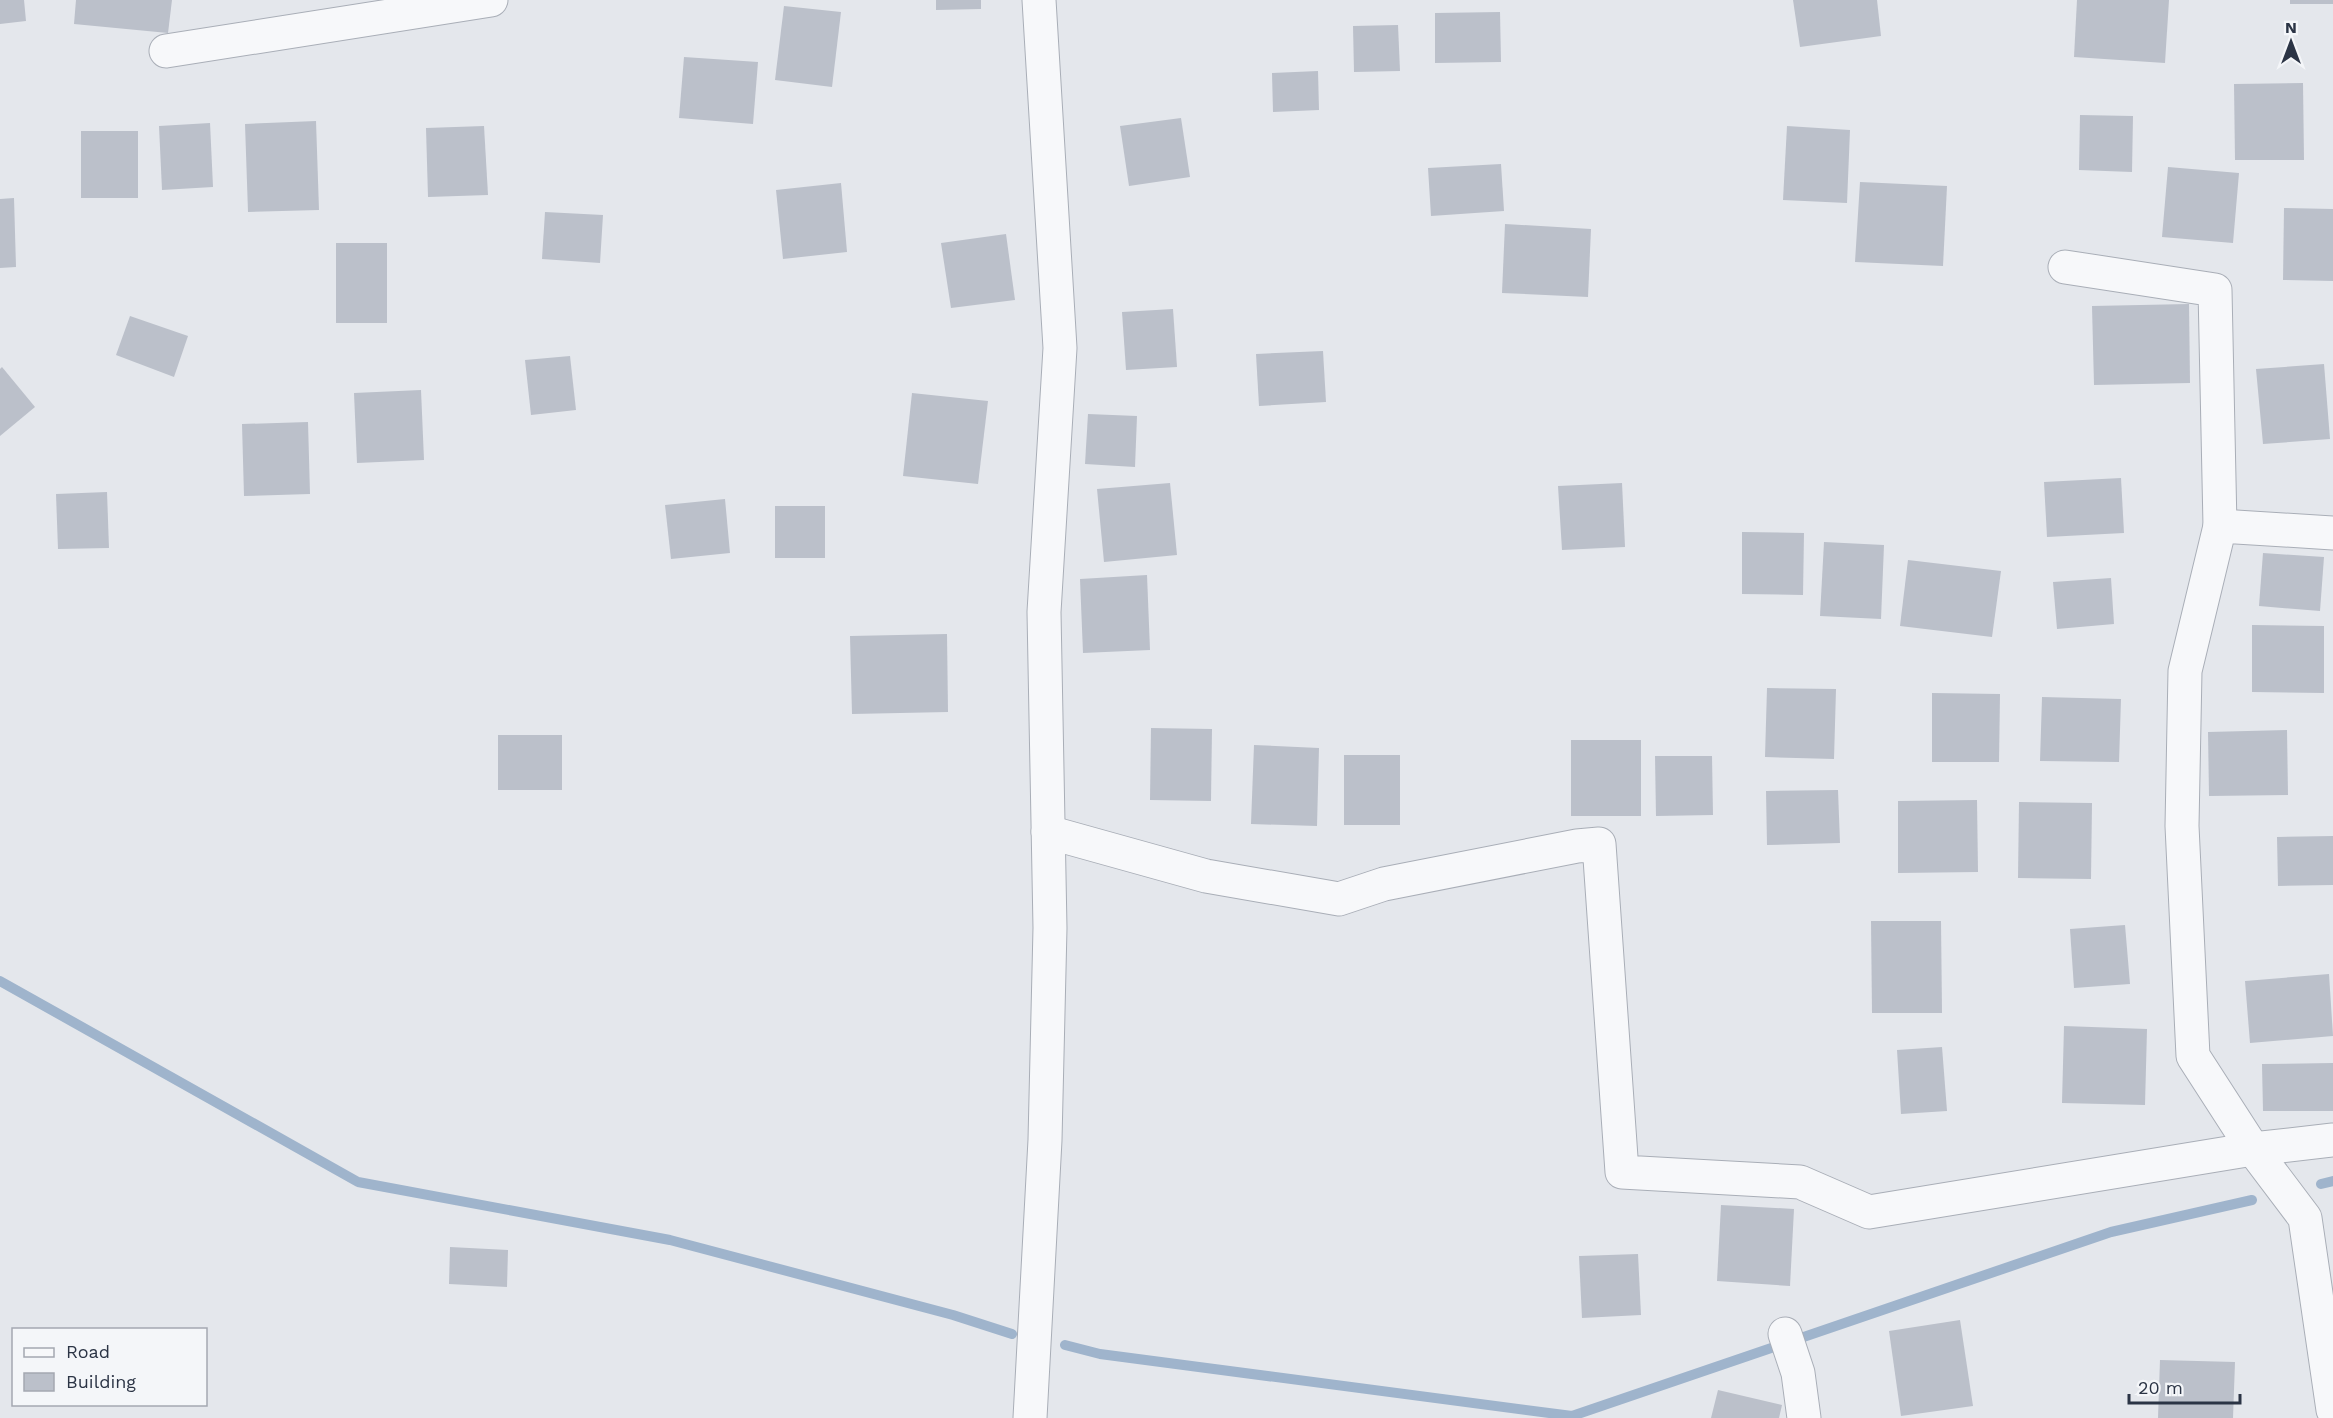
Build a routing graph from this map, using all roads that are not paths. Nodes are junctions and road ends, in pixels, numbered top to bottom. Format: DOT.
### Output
graph roads {
  1 [pos="491,0"];
  2 [pos="1039,0"];
  3 [pos="166,51"];
  4 [pos="2065,267"];
  5 [pos="2220,526"];
  6 [pos="2333,534"];
  7 [pos="1048,832"];
  8 [pos="2333,1140"];
  9 [pos="2253,1149"];
  10 [pos="1785,1334"];
  11 [pos="2333,1410"];
  12 [pos="1029,1418"];
  13 [pos="1804,1418"];
  1 -- 3 [label="street"];
  2 -- 7 [label="street"];
  4 -- 5 [label="street"];
  5 -- 6 [label="street"];
  5 -- 9 [label="street"];
  7 -- 9 [label="street"];
  7 -- 12 [label="street"];
  8 -- 9 [label="street"];
  9 -- 11 [label="street"];
  10 -- 13 [label="street"];
}
